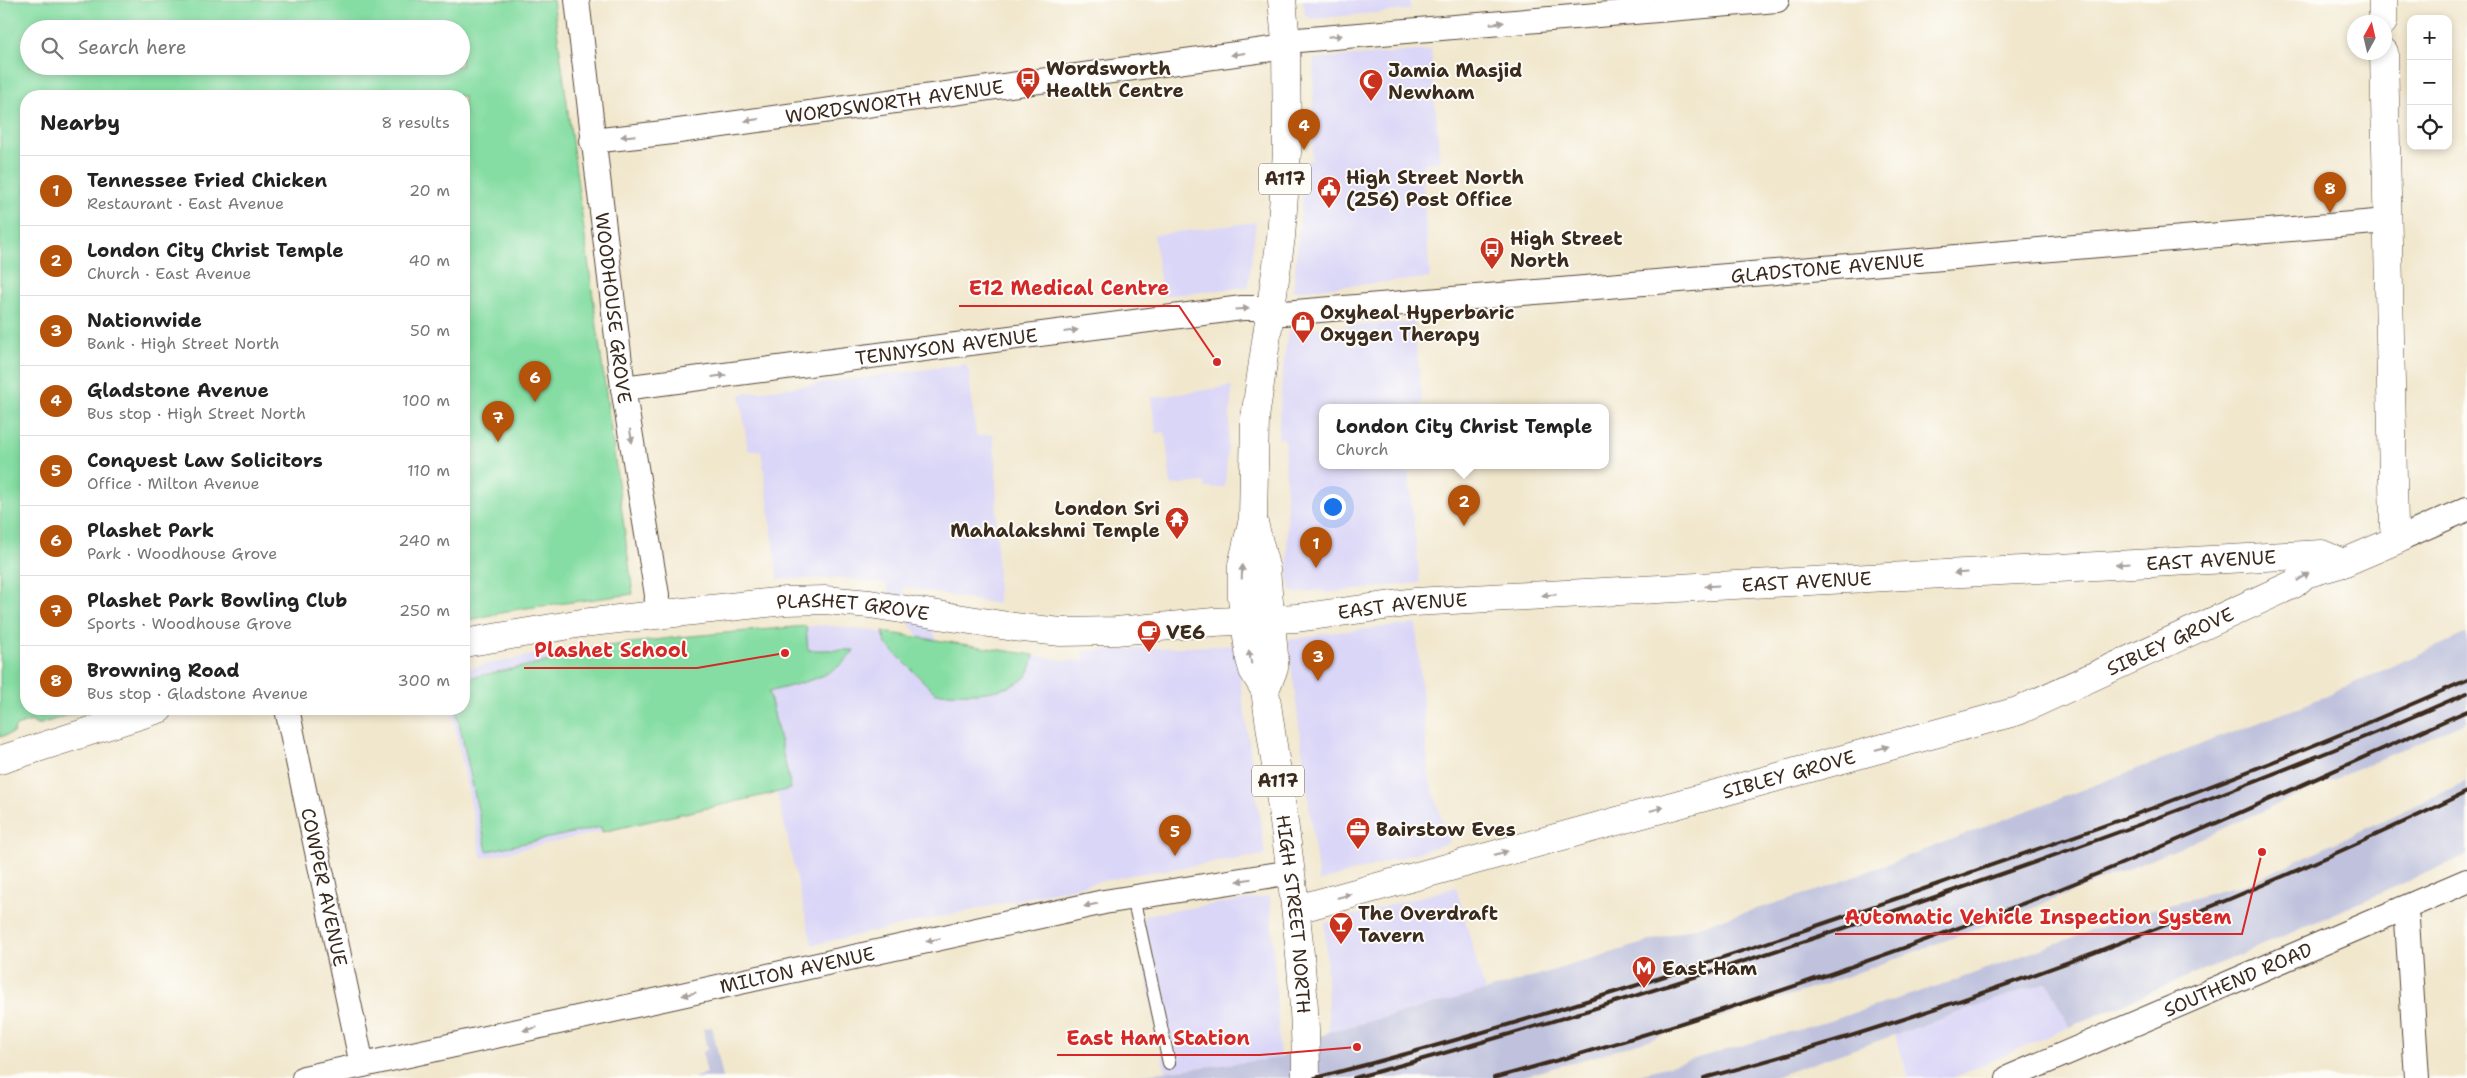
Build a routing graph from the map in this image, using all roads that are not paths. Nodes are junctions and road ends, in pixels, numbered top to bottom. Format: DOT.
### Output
graph roads {
  1 [pos="576,0"];
  2 [pos="1282,0"];
  3 [pos="1777,0"];
  4 [pos="2382,0"];
  5 [pos="2383,15"];
  6 [pos="1286,44"];
  7 [pos="2384,60"];
  8 [pos="592,141"];
  9 [pos="2387,221"];
  10 [pos="1270,311"];
  11 [pos="623,388"];
  12 [pos="2467,509"];
  13 [pos="2399,539"];
  14 [pos="2260,557"];
  15 [pos="2343,563"];
  16 [pos="2266,597"];
  17 [pos="656,615"];
  18 [pos="1258,619"];
  19 [pos="470,642"];
  20 [pos="140,715"];
  21 [pos="289,715"];
  22 [pos="0,760"];
  23 [pos="1292,872"];
  24 [pos="2467,881"];
  25 [pos="1133,897"];
  26 [pos="1297,909"];
  27 [pos="2402,909"];
  28 [pos="1170,1063"];
  29 [pos="362,1065"];
  30 [pos="304,1078"];
  31 [pos="1306,1078"];
  32 [pos="2008,1078"];
  33 [pos="2417,1078"];
  1 -- 8 [label="street, WOODHOUSE GROVE"];
  2 -- 6 [label="main road, HIGH STREET NORTH / A117"];
  6 -- 3 [label="street, WORDSWORTH AVENUE, one-way"];
  4 -- 5 [label="main road"];
  6 -- 8 [label="street, WORDSWORTH AVENUE, one-way"];
  6 -- 10 [label="main road, HIGH STREET NORTH / A117"];
  7 -- 9 [label="main road"];
  8 -- 11 [label="street, WOODHOUSE GROVE"];
  9 -- 10 [label="street, GLADSTONE AVENUE"];
  9 -- 13 [label="main road"];
  11 -- 10 [label="street, TENNYSON AVENUE, one-way"];
  10 -- 18 [label="main road, HIGH STREET NORTH / A117"];
  11 -- 17 [label="street, WOODHOUSE GROVE, one-way"];
  12 -- 13 [label="street, SIBLEY GROVE"];
  13 -- 15 [label="main road, SIBLEY GROVE"];
  14 -- 15 [label="main road, EAST AVENUE"];
  14 -- 16 [label="main road"];
  14 -- 18 [label="main road, EAST AVENUE, one-way"];
  16 -- 15 [label="main road, SIBLEY GROVE, one-way"];
  26 -- 16 [label="main road, SIBLEY GROVE, one-way"];
  17 -- 18 [label="main road, PLASHET GROVE"];
  17 -- 19 [label="main road, PLASHET GROVE"];
  18 -- 23 [label="main road, HIGH STREET NORTH / A117"];
  20 -- 22 [label="main road"];
  21 -- 29 [label="street, COWPER AVENUE"];
  23 -- 25 [label="street, MILTON AVENUE, one-way"];
  23 -- 26 [label="main road, HIGH STREET NORTH / A117"];
  24 -- 27 [label="street, SOUTHEND ROAD"];
  25 -- 28 [label="lane"];
  25 -- 29 [label="street, MILTON AVENUE, one-way"];
  26 -- 31 [label="main road, HIGH STREET NORTH / A117"];
  27 -- 32 [label="street, SOUTHEND ROAD"];
  27 -- 33 [label="street"];
  29 -- 30 [label="street, MILTON AVENUE"];
}
